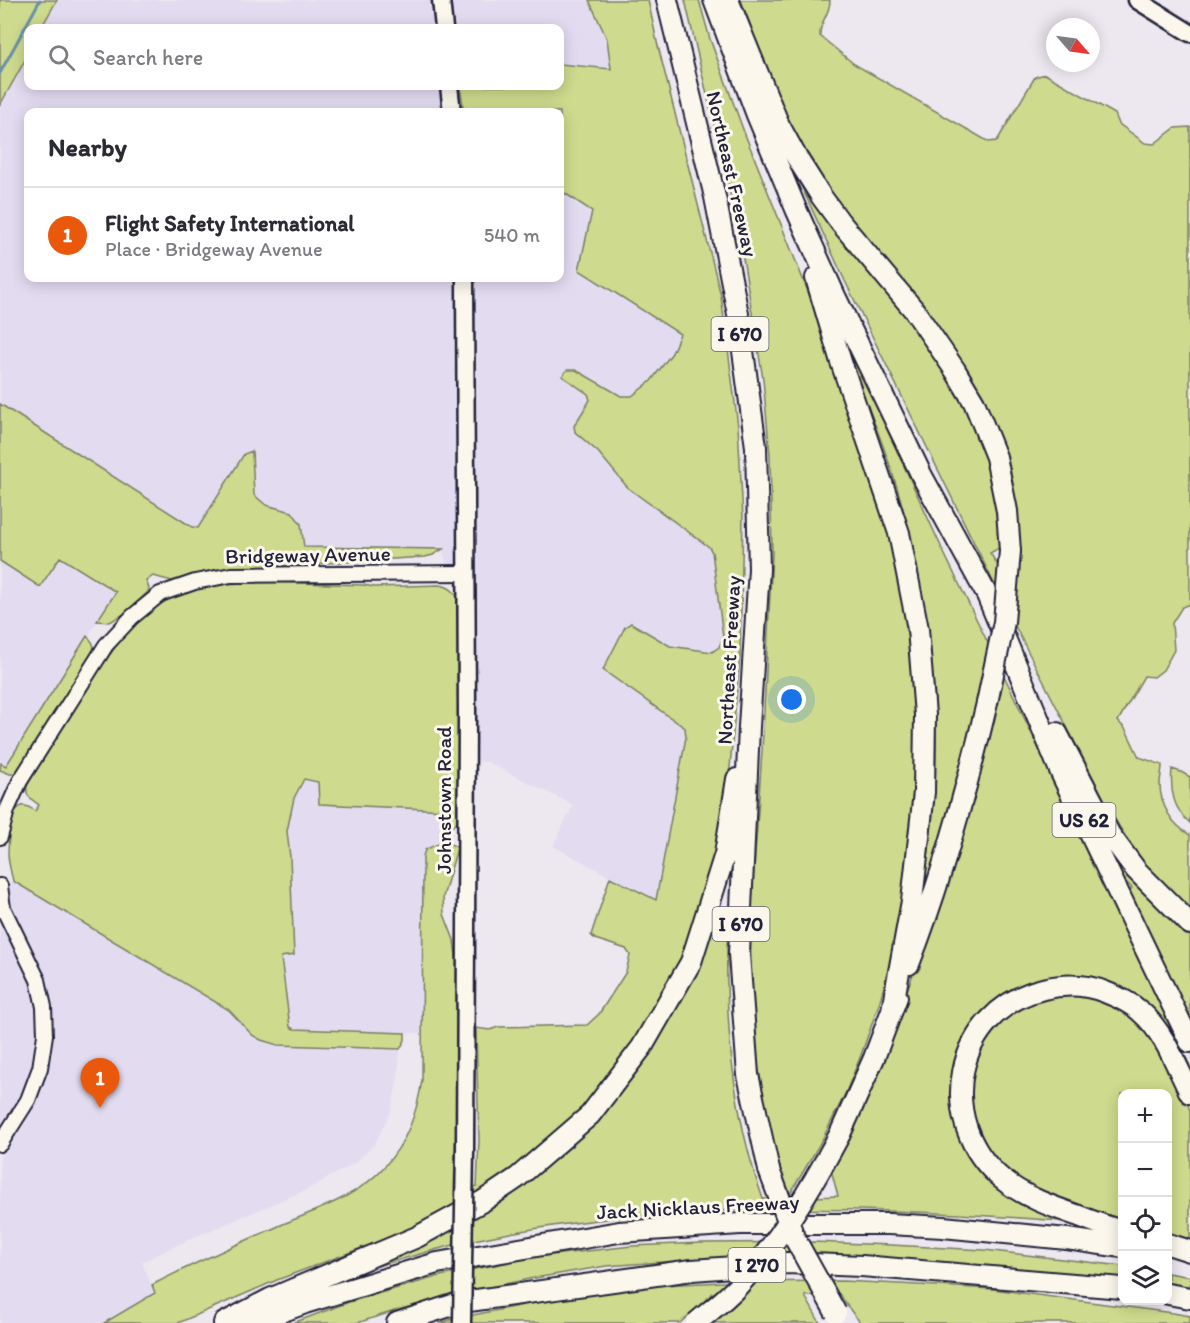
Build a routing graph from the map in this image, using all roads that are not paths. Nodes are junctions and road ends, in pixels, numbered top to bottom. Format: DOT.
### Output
graph roads {
  1 [pos="441,0"];
  2 [pos="667,0"];
  3 [pos="714,0"];
  4 [pos="728,0"];
  5 [pos="1137,0"];
  6 [pos="444,24"];
  7 [pos="1190,33"];
  8 [pos="450,90"];
  9 [pos="452,108"];
  10 [pos="796,209"];
  11 [pos="465,282"];
  12 [pos="466,573"];
  13 [pos="987,595"];
  14 [pos="752,675"];
  15 [pos="0,837"];
  16 [pos="0,886"];
  17 [pos="1190,924"];
  18 [pos="892,1010"];
  19 [pos="1190,1042"];
  20 [pos="1190,1093"];
  21 [pos="0,1144"];
  22 [pos="1118,1230"];
  23 [pos="1118,1246"];
  24 [pos="1172,1246"];
  25 [pos="1190,1251"];
  26 [pos="1172,1254"];
  27 [pos="1190,1257"];
  28 [pos="1118,1288"];
  29 [pos="1172,1295"];
  30 [pos="1190,1298"];
  31 [pos="840,1320"];
  32 [pos="224,1323"];
  33 [pos="251,1323"];
  34 [pos="397,1323"];
  35 [pos="462,1323"];
  36 [pos="696,1323"];
  1 -- 6 [label="main road"];
  2 -- 14 [label="highway, Northeast Freeway / I 670"];
  3 -- 10 [label="highway, Northeast Freeway"];
  4 -- 18 [label="highway, bridge"];
  5 -- 7 [label="main road"];
  8 -- 9 [label="main road"];
  10 -- 13 [label="highway, Northeast Freeway"];
  10 -- 18 [label="highway"];
  11 -- 12 [label="main road, Johnstown Road"];
  12 -- 15 [label="street, Bridgeway Avenue"];
  12 -- 35 [label="main road, Johnstown Road, bridge"];
  13 -- 17 [label="highway"];
  13 -- 19 [label="highway, Northeast Freeway / US 62"];
  14 -- 31 [label="highway, Northeast Freeway / I 670, bridge"];
  14 -- 32 [label="highway"];
  16 -- 21 [label="street"];
  18 -- 36 [label="highway, bridge"];
  20 -- 22 [label="highway"];
  23 -- 33 [label="highway, Jack Nicklaus Freeway / I 270"];
  24 -- 25 [label="highway"];
  26 -- 27 [label="highway"];
  28 -- 34 [label="highway, I 270"];
  29 -- 30 [label="highway"];
}
